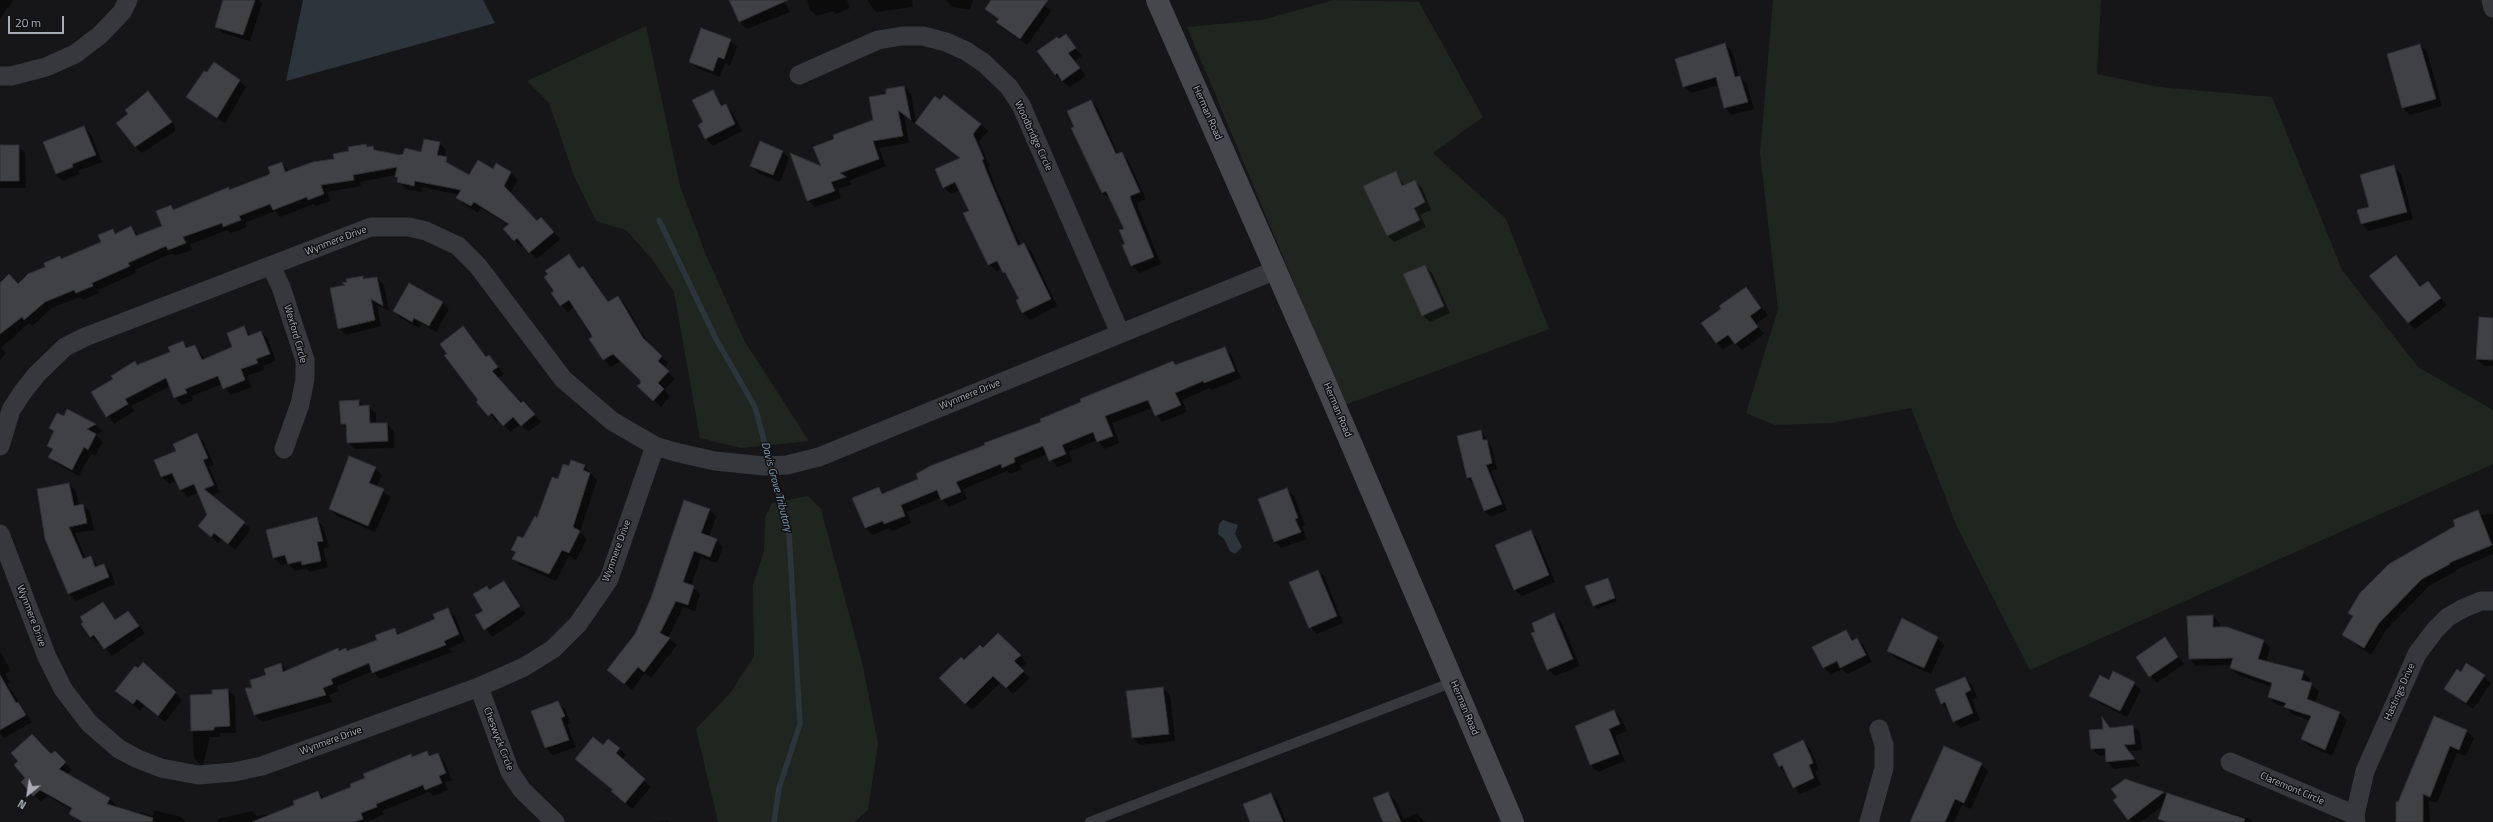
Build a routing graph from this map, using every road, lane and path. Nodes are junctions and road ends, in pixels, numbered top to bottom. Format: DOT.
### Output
graph roads {
  1 [pos="128,0"];
  2 [pos="1157,0"];
  3 [pos="2491,0"];
  4 [pos="2493,8"];
  5 [pos="799,75"];
  6 [pos="0,76"];
  7 [pos="271,266"];
  8 [pos="1276,270"];
  9 [pos="1120,333"];
  10 [pos="0,446"];
  11 [pos="655,446"];
  12 [pos="284,449"];
  13 [pos="0,534"];
  14 [pos="2493,601"];
  15 [pos="1453,682"];
  16 [pos="479,687"];
  17 [pos="1879,729"];
  18 [pos="2230,762"];
  19 [pos="2355,819"];
  20 [pos="555,822"];
  21 [pos="1090,822"];
  22 [pos="1513,822"];
  23 [pos="1869,822"];
  1 -- 6 [label="street"];
  2 -- 8 [label="street, Herman Road"];
  3 -- 4 [label="street"];
  5 -- 9 [label="street, Woodbridge Circle"];
  7 -- 10 [label="street, Wynmere Drive"];
  7 -- 11 [label="street, Wynmere Drive"];
  7 -- 12 [label="street, Wexford Circle"];
  8 -- 9 [label="street, Wynmere Drive"];
  8 -- 15 [label="street, Herman Road"];
  9 -- 11 [label="street, Wynmere Drive"];
  11 -- 16 [label="street, Wynmere Drive"];
  13 -- 16 [label="street, Wynmere Drive"];
  14 -- 19 [label="street, Hastings Drive"];
  15 -- 21 [label="lane"];
  15 -- 22 [label="street, Herman Road"];
  16 -- 20 [label="street, Cheswyck Circle"];
  17 -- 23 [label="street"];
  18 -- 19 [label="street, Claremont Circle"];
}
